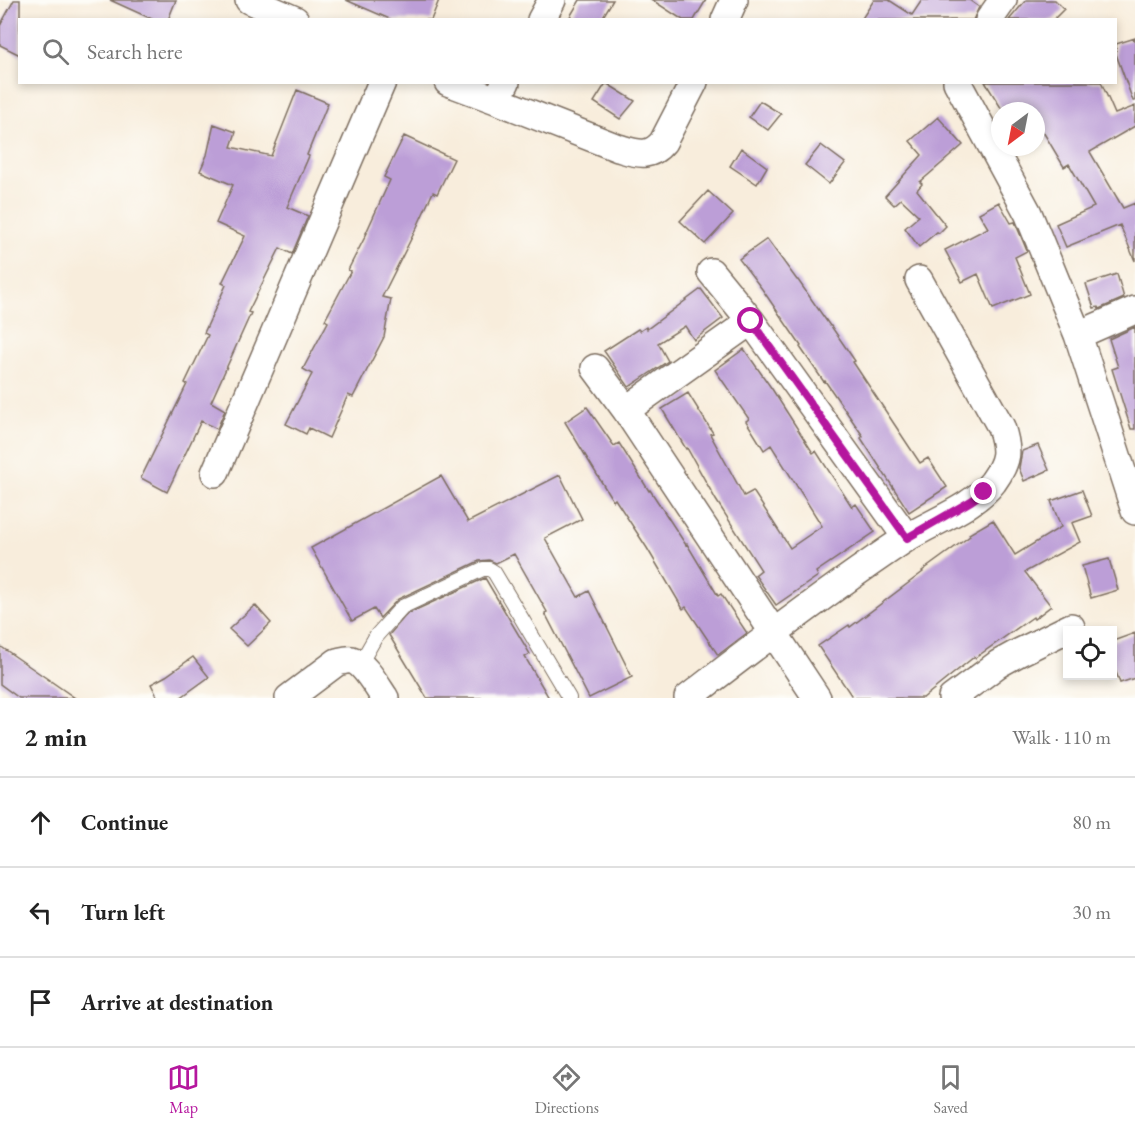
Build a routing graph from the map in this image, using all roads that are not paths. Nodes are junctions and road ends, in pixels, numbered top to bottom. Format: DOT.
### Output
graph roads {
  1 [pos="249,0"];
  2 [pos="552,0"];
  3 [pos="734,0"];
  4 [pos="1003,0"];
  5 [pos="290,18"];
  6 [pos="542,18"];
  7 [pos="726,18"];
  8 [pos="990,18"];
  9 [pos="381,84"];
  10 [pos="460,84"];
  11 [pos="692,84"];
  12 [pos="958,84"];
  13 [pos="501,91"];
  14 [pos="711,272"];
  15 [pos="919,280"];
  16 [pos="1135,310"];
  17 [pos="751,321"];
  18 [pos="1078,335"];
  19 [pos="595,368"];
  20 [pos="626,410"];
  21 [pos="215,473"];
  22 [pos="1135,511"];
  23 [pos="907,538"];
  24 [pos="774,631"];
  25 [pos="1063,631"];
  26 [pos="360,663"];
  27 [pos="289,698"];
  28 [pos="385,698"];
  29 [pos="569,698"];
  30 [pos="688,698"];
  31 [pos="817,698"];
  32 [pos="952,698"];
  1 -- 5 [label="street"];
  2 -- 6 [label="street"];
  3 -- 7 [label="street"];
  4 -- 8 [label="street"];
  9 -- 21 [label="street"];
  10 -- 13 [label="street"];
  11 -- 13 [label="street"];
  12 -- 18 [label="street"];
  14 -- 17 [label="street"];
  15 -- 23 [label="street"];
  16 -- 18 [label="street"];
  17 -- 20 [label="street"];
  17 -- 23 [label="street"];
  18 -- 22 [label="street"];
  19 -- 20 [label="street"];
  20 -- 24 [label="street"];
  23 -- 24 [label="street"];
  24 -- 30 [label="street"];
  24 -- 31 [label="street"];
  25 -- 32 [label="street"];
  26 -- 27 [label="street"];
  26 -- 28 [label="street"];
  26 -- 29 [label="lane"];
}
